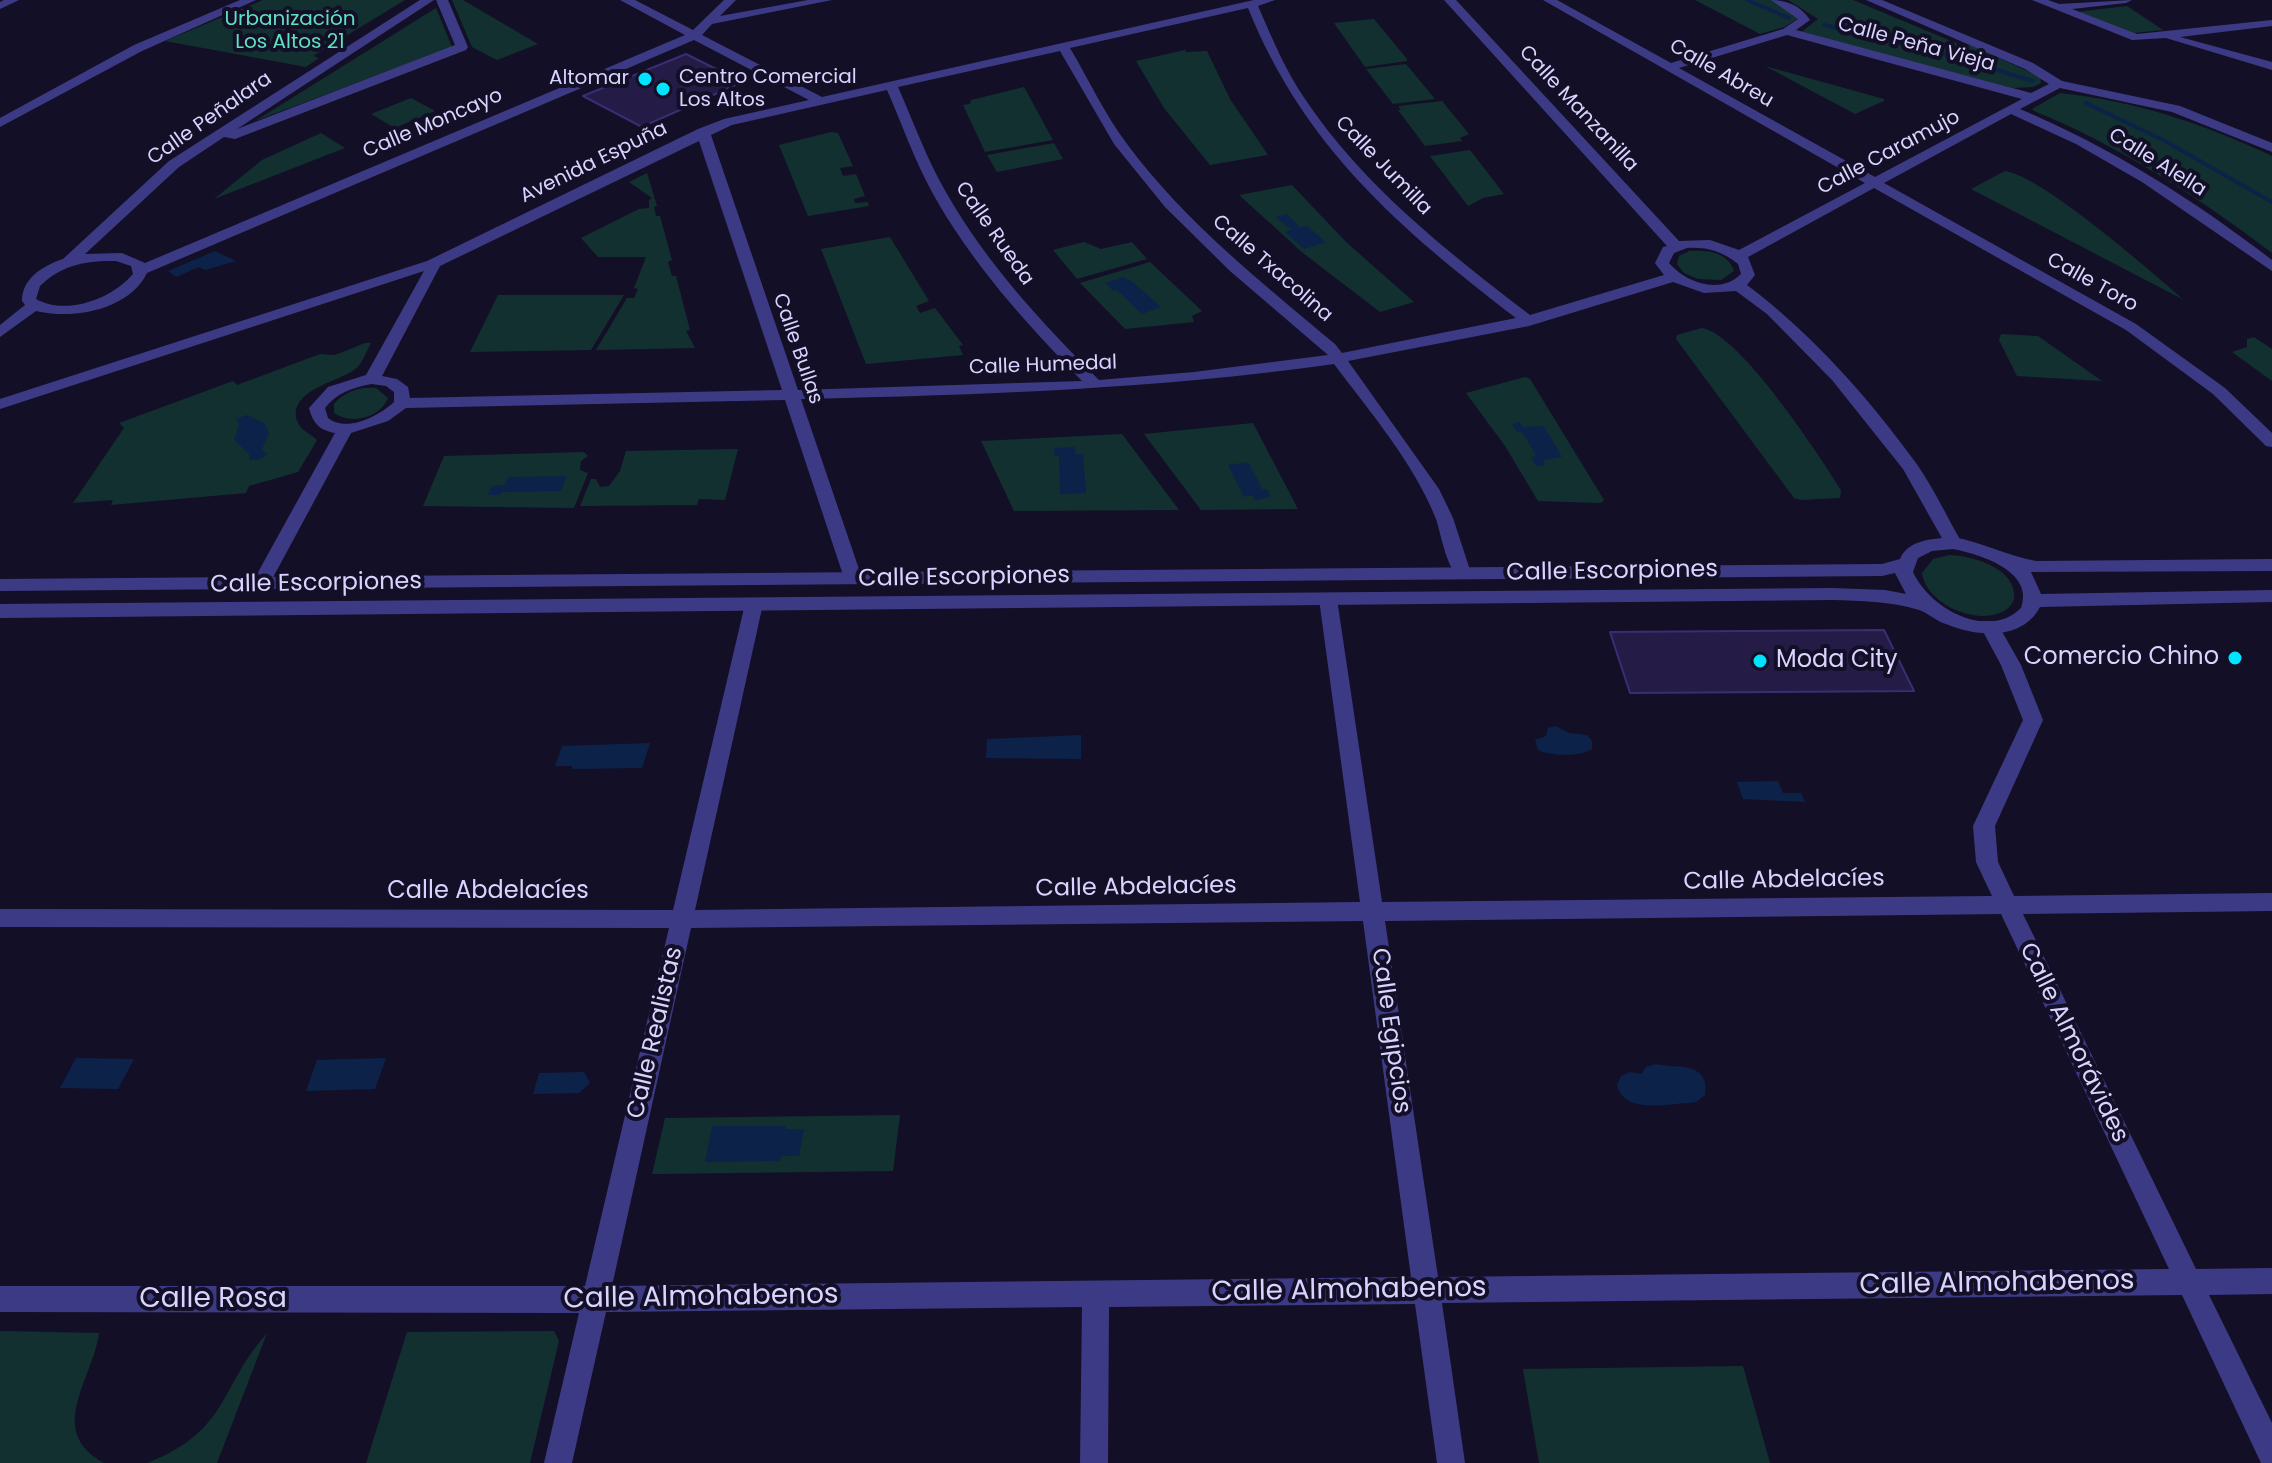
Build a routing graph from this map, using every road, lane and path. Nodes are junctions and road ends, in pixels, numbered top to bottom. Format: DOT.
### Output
graph roads {
  1 [pos="13,0"];
  2 [pos="250,0"];
  3 [pos="428,0"];
  4 [pos="442,0"];
  5 [pos="626,0"];
  6 [pos="730,0"];
  7 [pos="826,0"];
  8 [pos="1269,0"];
  9 [pos="1450,0"];
  10 [pos="1549,0"];
  11 [pos="1777,0"];
  12 [pos="1872,0"];
  13 [pos="2038,0"];
  14 [pos="2126,0"];
  15 [pos="1252,4"];
  16 [pos="0,6"];
  17 [pos="2057,7"];
  18 [pos="713,21"];
  19 [pos="2272,23"];
  20 [pos="1787,31"];
  21 [pos="2161,35"];
  22 [pos="694,36"];
  23 [pos="1063,46"];
  24 [pos="2272,66"];
  25 [pos="1668,68"];
  26 [pos="2058,84"];
  27 [pos="891,85"];
  28 [pos="2034,98"];
  29 [pos="820,101"];
  30 [pos="2011,110"];
  31 [pos="0,123"];
  32 [pos="703,132"];
  33 [pos="2272,148"];
  34 [pos="196,149"];
  35 [pos="1874,184"];
  36 [pos="1675,246"];
  37 [pos="1739,256"];
  38 [pos="68,262"];
  39 [pos="432,264"];
  40 [pos="2272,267"];
  41 [pos="141,270"];
  42 [pos="1674,277"];
  43 [pos="1738,285"];
  44 [pos="34,305"];
  45 [pos="1529,321"];
  46 [pos="2,328"];
  47 [pos="1337,359"];
  48 [pos="372,379"];
  49 [pos="1095,385"];
  50 [pos="792,396"];
  51 [pos="402,403"];
  52 [pos="0,404"];
  53 [pos="345,429"];
  54 [pos="2272,442"];
  55 [pos="1953,543"];
  56 [pos="2006,562"];
  57 [pos="1905,564"];
  58 [pos="2272,565"];
  59 [pos="1462,573"];
  60 [pos="853,578"];
  61 [pos="261,583"];
  62 [pos="0,585"];
  63 [pos="2272,596"];
  64 [pos="1328,599"];
  65 [pos="2033,601"];
  66 [pos="754,604"];
  67 [pos="1927,605"];
  68 [pos="0,611"];
  69 [pos="1989,626"];
  70 [pos="2272,902"];
  71 [pos="2006,905"];
  72 [pos="1372,911"];
  73 [pos="0,918"];
  74 [pos="682,919"];
  75 [pos="2272,1281"];
  76 [pos="2189,1282"];
  77 [pos="1427,1290"];
  78 [pos="1096,1294"];
  79 [pos="0,1299"];
  80 [pos="596,1299"];
  81 [pos="427,1301"];
  82 [pos="2272,1454"];
  83 [pos="558,1463"];
  84 [pos="1094,1463"];
  85 [pos="1451,1463"];
  1 -- 16 [label="street"];
  2 -- 31 [label="street"];
  3 -- 34 [label="street, Calle Peñalara"];
  4 -- 34 [label="street"];
  5 -- 22 [label="street"];
  6 -- 18 [label="street, Calle Moncayo"];
  7 -- 18 [label="street"];
  8 -- 15 [label="street, Avenida Espuña"];
  9 -- 36 [label="street, Calle Manzanilla"];
  10 -- 25 [label="street, Calle Abreu"];
  11 -- 20 [label="street"];
  12 -- 26 [label="street"];
  13 -- 17 [label="street"];
  14 -- 17 [label="street"];
  15 -- 23 [label="street, Avenida Espuña"];
  15 -- 45 [label="street, Calle Jumilla"];
  17 -- 21 [label="street"];
  18 -- 22 [label="street, Calle Moncayo"];
  19 -- 21 [label="street"];
  20 -- 25 [label="street"];
  20 -- 28 [label="street, Calle Peña Vieja"];
  21 -- 24 [label="street"];
  22 -- 29 [label="street"];
  22 -- 41 [label="street, Calle Moncayo"];
  23 -- 27 [label="street, Avenida Espuña"];
  23 -- 47 [label="street, Calle Txacolina"];
  25 -- 35 [label="street, Calle Abreu"];
  26 -- 28 [label="street, Calle Caramujo"];
  26 -- 33 [label="street"];
  27 -- 29 [label="street, Avenida Espuña"];
  27 -- 49 [label="street, Calle Rueda"];
  28 -- 30 [label="street, Calle Caramujo"];
  29 -- 32 [label="street, Avenida Espuña"];
  30 -- 35 [label="street, Calle Caramujo"];
  30 -- 40 [label="street, Calle Alella"];
  32 -- 39 [label="street, Avenida Espuña"];
  32 -- 50 [label="street, Calle Bullas"];
  34 -- 38 [label="street, Calle Peñalara"];
  35 -- 37 [label="street, Calle Caramujo"];
  35 -- 54 [label="street, Calle Toro"];
  36 -- 37 [label="street"];
  36 -- 42 [label="street"];
  37 -- 43 [label="street"];
  38 -- 41 [label="street"];
  38 -- 44 [label="street, Calle Peñalara"];
  39 -- 48 [label="street"];
  39 -- 52 [label="street, Avenida Espuña"];
  41 -- 44 [label="street"];
  42 -- 43 [label="street"];
  42 -- 45 [label="street, Calle Humedal"];
  43 -- 55 [label="street"];
  44 -- 46 [label="street"];
  45 -- 47 [label="street, Calle Humedal"];
  47 -- 49 [label="street, Calle Humedal"];
  47 -- 59 [label="street, Calle Txacolina"];
  48 -- 51 [label="street"];
  48 -- 53 [label="street"];
  49 -- 50 [label="street, Calle Humedal"];
  50 -- 51 [label="street, Calle Humedal"];
  50 -- 60 [label="street, Calle Bullas"];
  51 -- 53 [label="street"];
  53 -- 61 [label="street"];
  55 -- 56 [label="street"];
  55 -- 57 [label="street"];
  56 -- 58 [label="street"];
  56 -- 65 [label="street"];
  57 -- 59 [label="street, Calle Escorpiones"];
  57 -- 67 [label="street"];
  59 -- 60 [label="street, Calle Escorpiones"];
  60 -- 61 [label="street, Calle Escorpiones"];
  61 -- 62 [label="street, Calle Escorpiones"];
  63 -- 65 [label="street"];
  64 -- 66 [label="street, Calle Escorpiones"];
  64 -- 67 [label="street, Calle Escorpiones"];
  64 -- 72 [label="street, Calle Egipcios"];
  65 -- 69 [label="street"];
  66 -- 68 [label="street, Calle Escorpiones"];
  66 -- 74 [label="street, Calle Realistas"];
  67 -- 69 [label="street"];
  69 -- 71 [label="street, Calle Almorávides"];
  70 -- 71 [label="street, Calle Abdelacíes"];
  71 -- 72 [label="street, Calle Abdelacíes"];
  71 -- 76 [label="street, Calle Almorávides"];
  72 -- 74 [label="street, Calle Abdelacíes"];
  72 -- 77 [label="street, Calle Egipcios"];
  73 -- 74 [label="street, Calle Abdelacíes"];
  74 -- 80 [label="street, Calle Realistas"];
  75 -- 76 [label="street, Calle Almohabenos"];
  76 -- 77 [label="street, Calle Almohabenos"];
  76 -- 82 [label="street, Calle Almorávides"];
  77 -- 78 [label="street, Calle Almohabenos"];
  77 -- 85 [label="street, Calle Egipcios"];
  78 -- 80 [label="street, Calle Almohabenos"];
  78 -- 84 [label="street"];
  79 -- 81 [label="street, Calle Rosa"];
  80 -- 81 [label="street, Calle Almohabenos"];
  80 -- 83 [label="street, Calle Realistas"];
}
